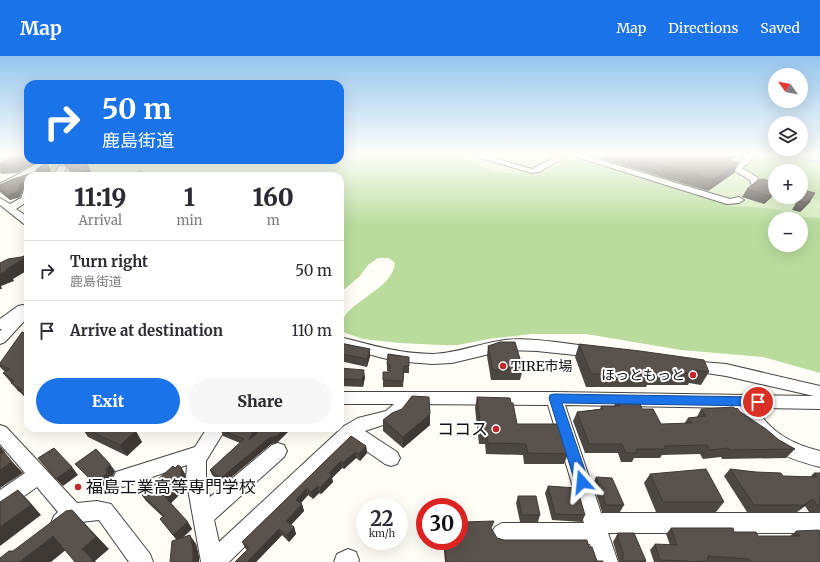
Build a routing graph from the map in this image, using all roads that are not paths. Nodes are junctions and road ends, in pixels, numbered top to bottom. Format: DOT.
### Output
graph roads {
  1 [pos="19,179"];
  2 [pos="652,179"];
  3 [pos="753,179"];
  4 [pos="755,184"];
  5 [pos="0,187"];
  6 [pos="739,200"];
  7 [pos="0,201"];
  8 [pos="24,201"];
  9 [pos="10,208"];
  10 [pos="24,219"];
  11 [pos="24,307"];
  12 [pos="24,311"];
  13 [pos="0,325"];
  14 [pos="0,339"];
  15 [pos="344,343"];
  16 [pos="606,353"];
  17 [pos="674,363"];
  18 [pos="820,392"];
  19 [pos="344,398"];
  20 [pos="554,398"];
  21 [pos="404,399"];
  22 [pos="743,402"];
  23 [pos="820,403"];
  24 [pos="351,431"];
  25 [pos="0,432"];
  26 [pos="214,432"];
  27 [pos="278,451"];
  28 [pos="200,453"];
  29 [pos="391,458"];
  30 [pos="820,459"];
  31 [pos="38,474"];
  32 [pos="123,478"];
  33 [pos="0,500"];
  34 [pos="73,514"];
  35 [pos="204,516"];
  36 [pos="820,523"];
  37 [pos="597,528"];
  38 [pos="48,533"];
  39 [pos="502,534"];
  40 [pos="142,562"];
  41 [pos="213,562"];
  42 [pos="607,562"];
  1 -- 5 [label="street"];
  2 -- 6 [label="street"];
  3 -- 4 [label="street"];
  7 -- 9 [label="street"];
  8 -- 9 [label="street"];
  9 -- 10 [label="street"];
  11 -- 13 [label="street"];
  12 -- 14 [label="street"];
  15 -- 16 [label="street"];
  17 -- 18 [label="street"];
  19 -- 21 [label="street"];
  20 -- 21 [label="street"];
  20 -- 22 [label="street"];
  20 -- 37 [label="street"];
  21 -- 24 [label="street"];
  22 -- 23 [label="street"];
  22 -- 30 [label="street"];
  24 -- 29 [label="street"];
  24 -- 41 [label="street"];
  25 -- 31 [label="street"];
  26 -- 28 [label="street"];
  27 -- 35 [label="street"];
  28 -- 32 [label="street"];
  28 -- 35 [label="street"];
  31 -- 33 [label="street"];
  31 -- 34 [label="street"];
  34 -- 38 [label="street"];
  34 -- 40 [label="street"];
  35 -- 41 [label="street"];
  36 -- 37 [label="street"];
  37 -- 39 [label="street"];
  37 -- 42 [label="street"];
}
